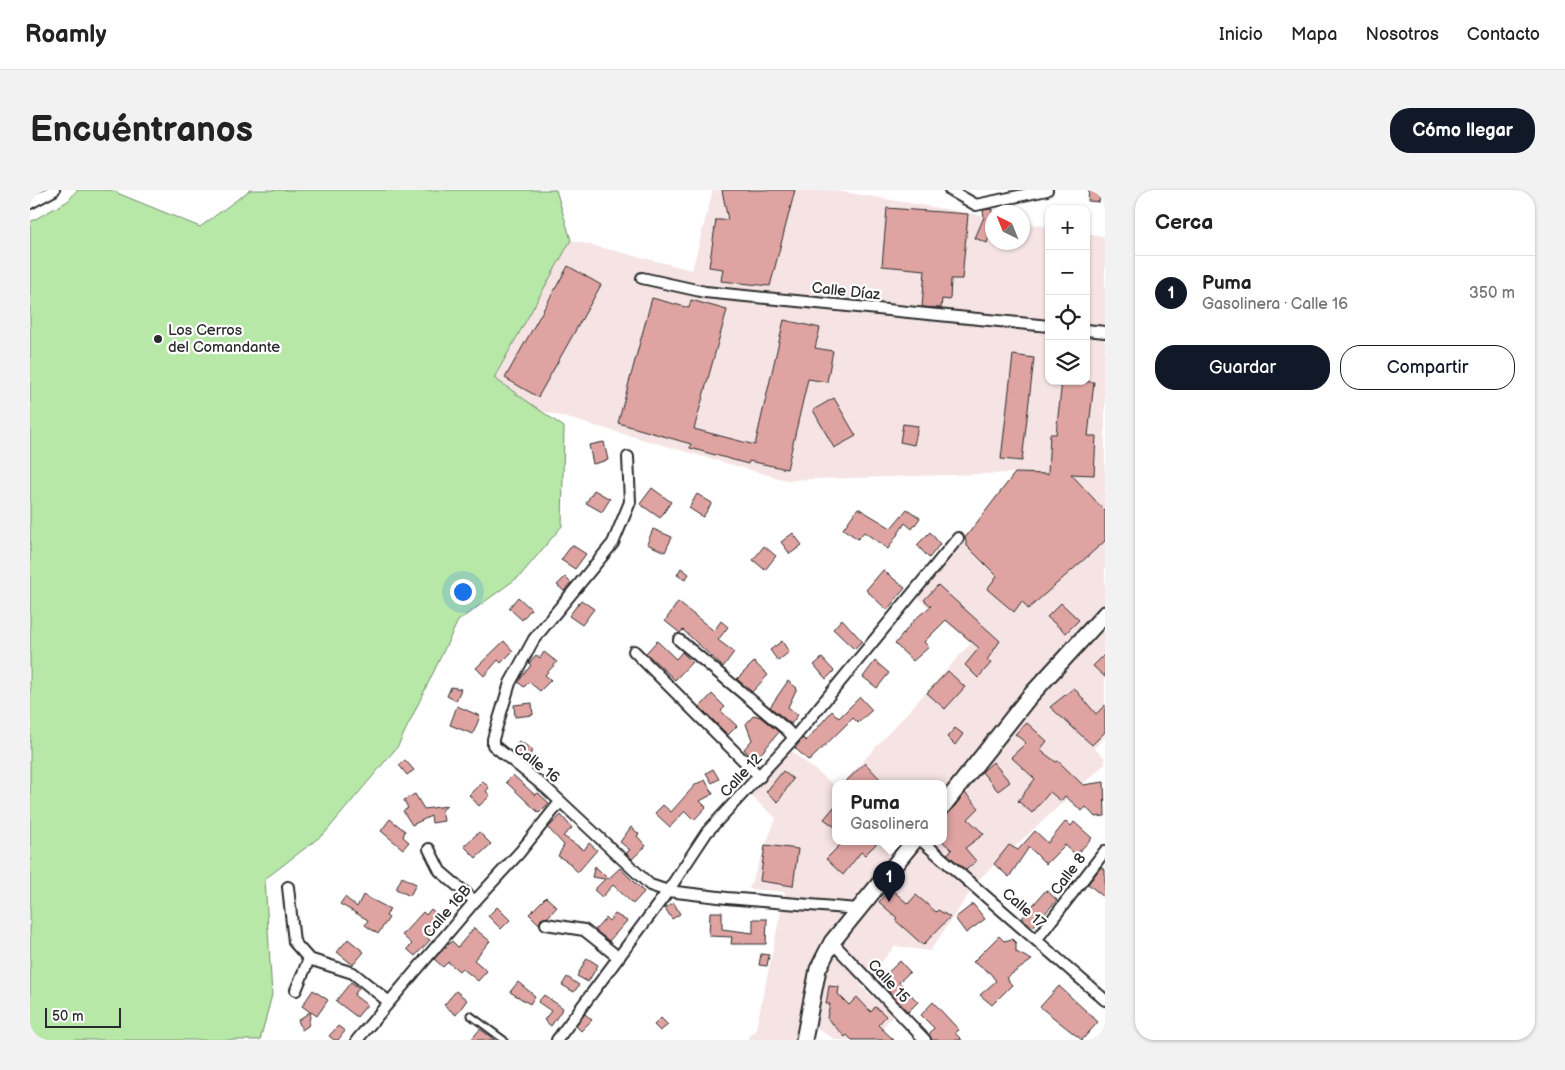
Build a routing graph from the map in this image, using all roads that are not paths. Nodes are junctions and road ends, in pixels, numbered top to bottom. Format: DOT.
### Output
graph roads {
  1 [pos="54,190"];
  2 [pos="950,190"];
  3 [pos="1047,190"];
  4 [pos="32,200"];
  5 [pos="642,278"];
  6 [pos="1045,326"];
  7 [pos="1090,330"];
  8 [pos="1105,332"];
  9 [pos="628,457"];
  10 [pos="958,538"];
  11 [pos="1105,614"];
  12 [pos="679,640"];
  13 [pos="634,651"];
  14 [pos="794,738"];
  15 [pos="760,778"];
  16 [pos="947,801"];
  17 [pos="560,802"];
  18 [pos="911,845"];
  19 [pos="927,845"];
  20 [pos="429,849"];
  21 [pos="1105,851"];
  22 [pos="288,887"];
  23 [pos="668,891"];
  24 [pos="475,902"];
  25 [pos="858,909"];
  26 [pos="546,924"];
  27 [pos="1037,939"];
  28 [pos="832,942"];
  29 [pos="618,957"];
  30 [pos="309,959"];
  31 [pos="296,990"];
  32 [pos="1105,1000"];
  33 [pos="389,1002"];
  34 [pos="470,1015"];
  35 [pos="356,1040"];
  36 [pos="504,1040"];
  37 [pos="557,1040"];
  38 [pos="804,1040"];
  39 [pos="925,1040"];
  1 -- 4 [label="street"];
  2 -- 3 [label="street"];
  5 -- 6 [label="street, Calle Díaz"];
  7 -- 8 [label="street"];
  9 -- 17 [label="street, Calle 16"];
  10 -- 14 [label="street, Calle 12"];
  11 -- 16 [label="street"];
  12 -- 14 [label="street"];
  13 -- 15 [label="street"];
  14 -- 15 [label="street, Calle 12"];
  15 -- 23 [label="street, Calle 12"];
  17 -- 23 [label="street, Calle 16"];
  17 -- 24 [label="street, Calle 16B"];
  18 -- 25 [label="street"];
  19 -- 27 [label="street, Calle 17"];
  20 -- 24 [label="street"];
  21 -- 27 [label="street, Calle 8"];
  22 -- 30 [label="street"];
  23 -- 25 [label="street, Calle 16"];
  23 -- 29 [label="street, Calle 12"];
  24 -- 33 [label="street, Calle 16B"];
  25 -- 28 [label="street"];
  26 -- 29 [label="street"];
  27 -- 32 [label="street, Calle 17"];
  28 -- 38 [label="street"];
  28 -- 39 [label="street, Calle 15"];
  29 -- 37 [label="street, Calle 12"];
  30 -- 31 [label="street"];
  30 -- 33 [label="street"];
  33 -- 35 [label="street, Calle 16B"];
  34 -- 36 [label="lane"];
}
